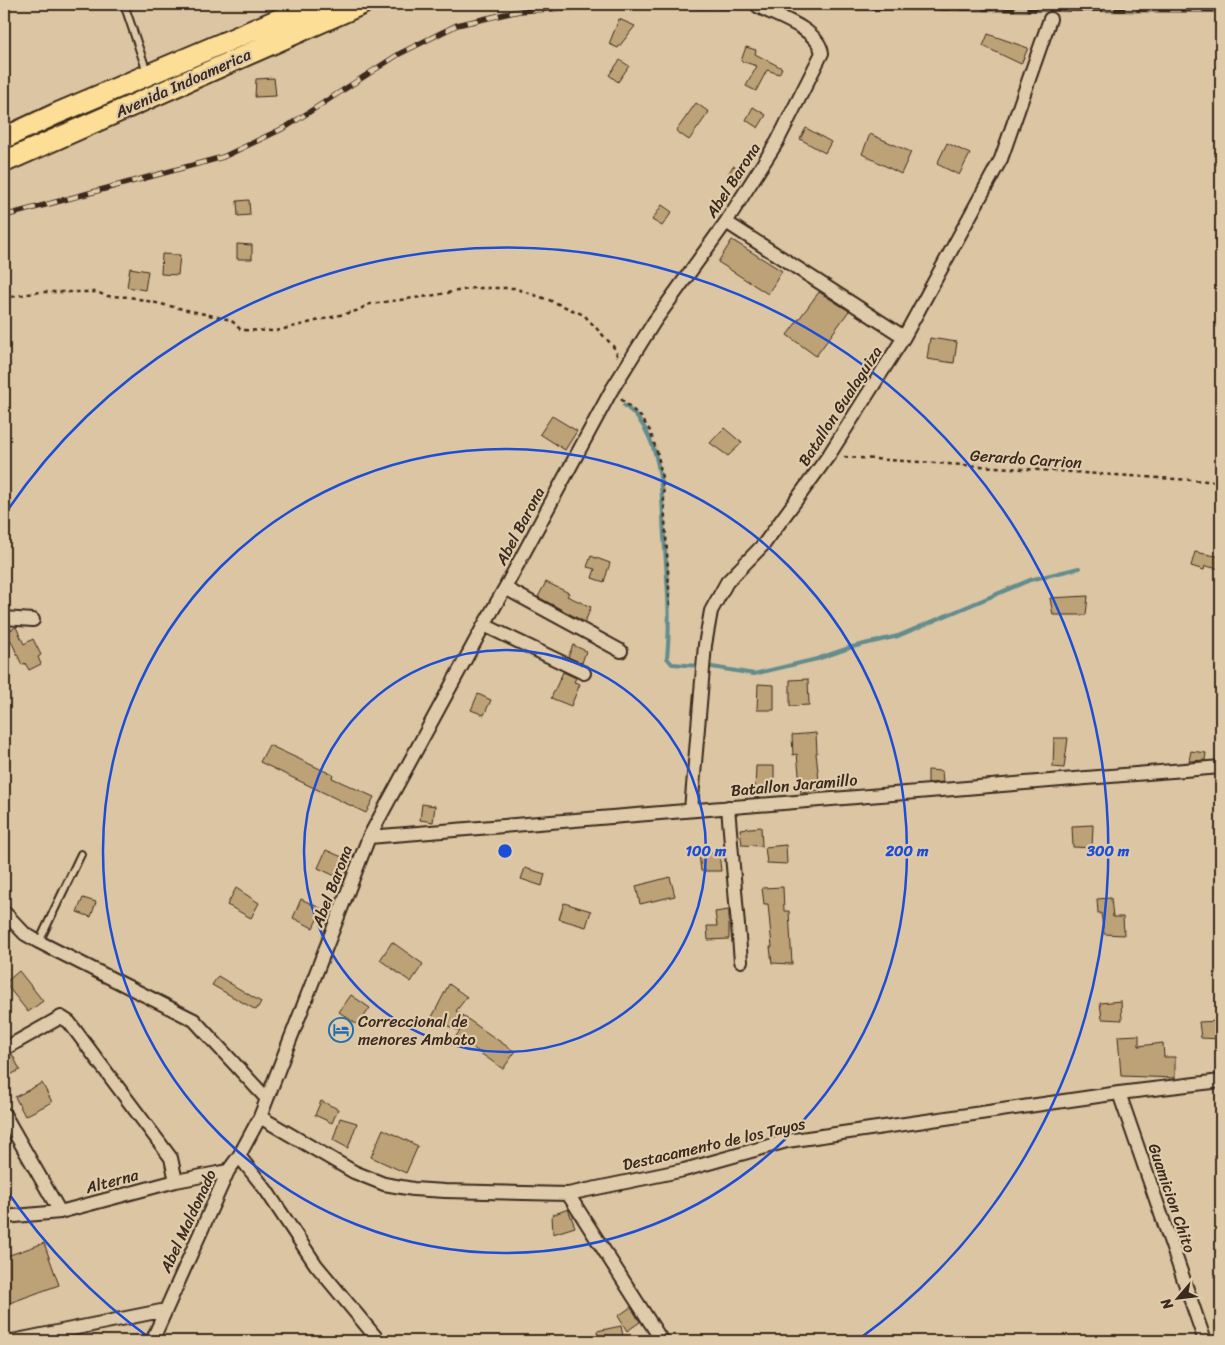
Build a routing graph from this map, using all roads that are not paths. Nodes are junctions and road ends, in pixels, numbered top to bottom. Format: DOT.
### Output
graph roads {
  1 [pos="124,4"];
  2 [pos="315,4"];
  3 [pos="362,4"];
  4 [pos="756,4"];
  5 [pos="1050,19"];
  6 [pos="148,75"];
  7 [pos="4,138"];
  8 [pos="4,162"];
  9 [pos="726,222"];
  10 [pos="904,337"];
  11 [pos="505,588"];
  12 [pos="4,618"];
  13 [pos="33,620"];
  14 [pos="484,624"];
  15 [pos="621,651"];
  16 [pos="584,673"];
  17 [pos="1221,767"];
  18 [pos="728,807"];
  19 [pos="691,810"];
  20 [pos="369,837"];
  21 [pos="81,854"];
  22 [pos="4,912"];
  23 [pos="40,942"];
  24 [pos="741,961"];
  25 [pos="4,1049"];
  26 [pos="1221,1081"];
  27 [pos="1119,1093"];
  28 [pos="267,1099"];
  29 [pos="4,1114"];
  30 [pos="260,1118"];
  31 [pos="239,1156"];
  32 [pos="228,1170"];
  33 [pos="176,1181"];
  34 [pos="568,1194"];
  35 [pos="60,1212"];
  36 [pos="4,1217"];
  37 [pos="166,1310"];
  38 [pos="12,1341"];
  39 [pos="152,1341"];
  40 [pos="379,1341"];
  41 [pos="662,1341"];
  42 [pos="1205,1341"];
  1 -- 6 [label="lane"];
  2 -- 6 [label="main road, Avenida Indoamerica"];
  3 -- 8 [label="main road, Avenida Indoamerica"];
  4 -- 9 [label="street, Abel Barona"];
  5 -- 10 [label="street, Batallon Gualaguiza"];
  6 -- 7 [label="main road, Avenida Indoamerica"];
  9 -- 10 [label="street"];
  9 -- 11 [label="street, Abel Barona"];
  10 -- 19 [label="street, Batallon Gualaguiza"];
  11 -- 14 [label="street, Abel Barona"];
  11 -- 15 [label="street"];
  12 -- 13 [label="street"];
  14 -- 16 [label="street"];
  14 -- 20 [label="street, Abel Barona"];
  17 -- 18 [label="street, Batallon Jaramillo"];
  18 -- 19 [label="street, Batallon Jaramillo"];
  18 -- 24 [label="street"];
  19 -- 20 [label="street, Batallon Jaramillo"];
  20 -- 28 [label="street, Abel Barona"];
  21 -- 23 [label="lane"];
  22 -- 23 [label="street"];
  23 -- 28 [label="street"];
  25 -- 33 [label="street"];
  26 -- 27 [label="street, Destacamento de los Tayos"];
  27 -- 34 [label="street, Destacamento de los Tayos"];
  27 -- 42 [label="street, Guamicion Chito"];
  28 -- 30 [label="street, Abel Barona"];
  29 -- 35 [label="street"];
  30 -- 31 [label="street, Abel Maldonado"];
  30 -- 34 [label="street, Destacamento de los Tayos"];
  31 -- 32 [label="street, Abel Maldonado"];
  31 -- 40 [label="street"];
  32 -- 33 [label="street, Alterna"];
  32 -- 37 [label="street, Abel Maldonado"];
  33 -- 35 [label="street, Alterna"];
  34 -- 41 [label="street"];
  35 -- 36 [label="street, Alterna"];
  37 -- 38 [label="street"];
  37 -- 39 [label="street, Abel Maldonado"];
}
